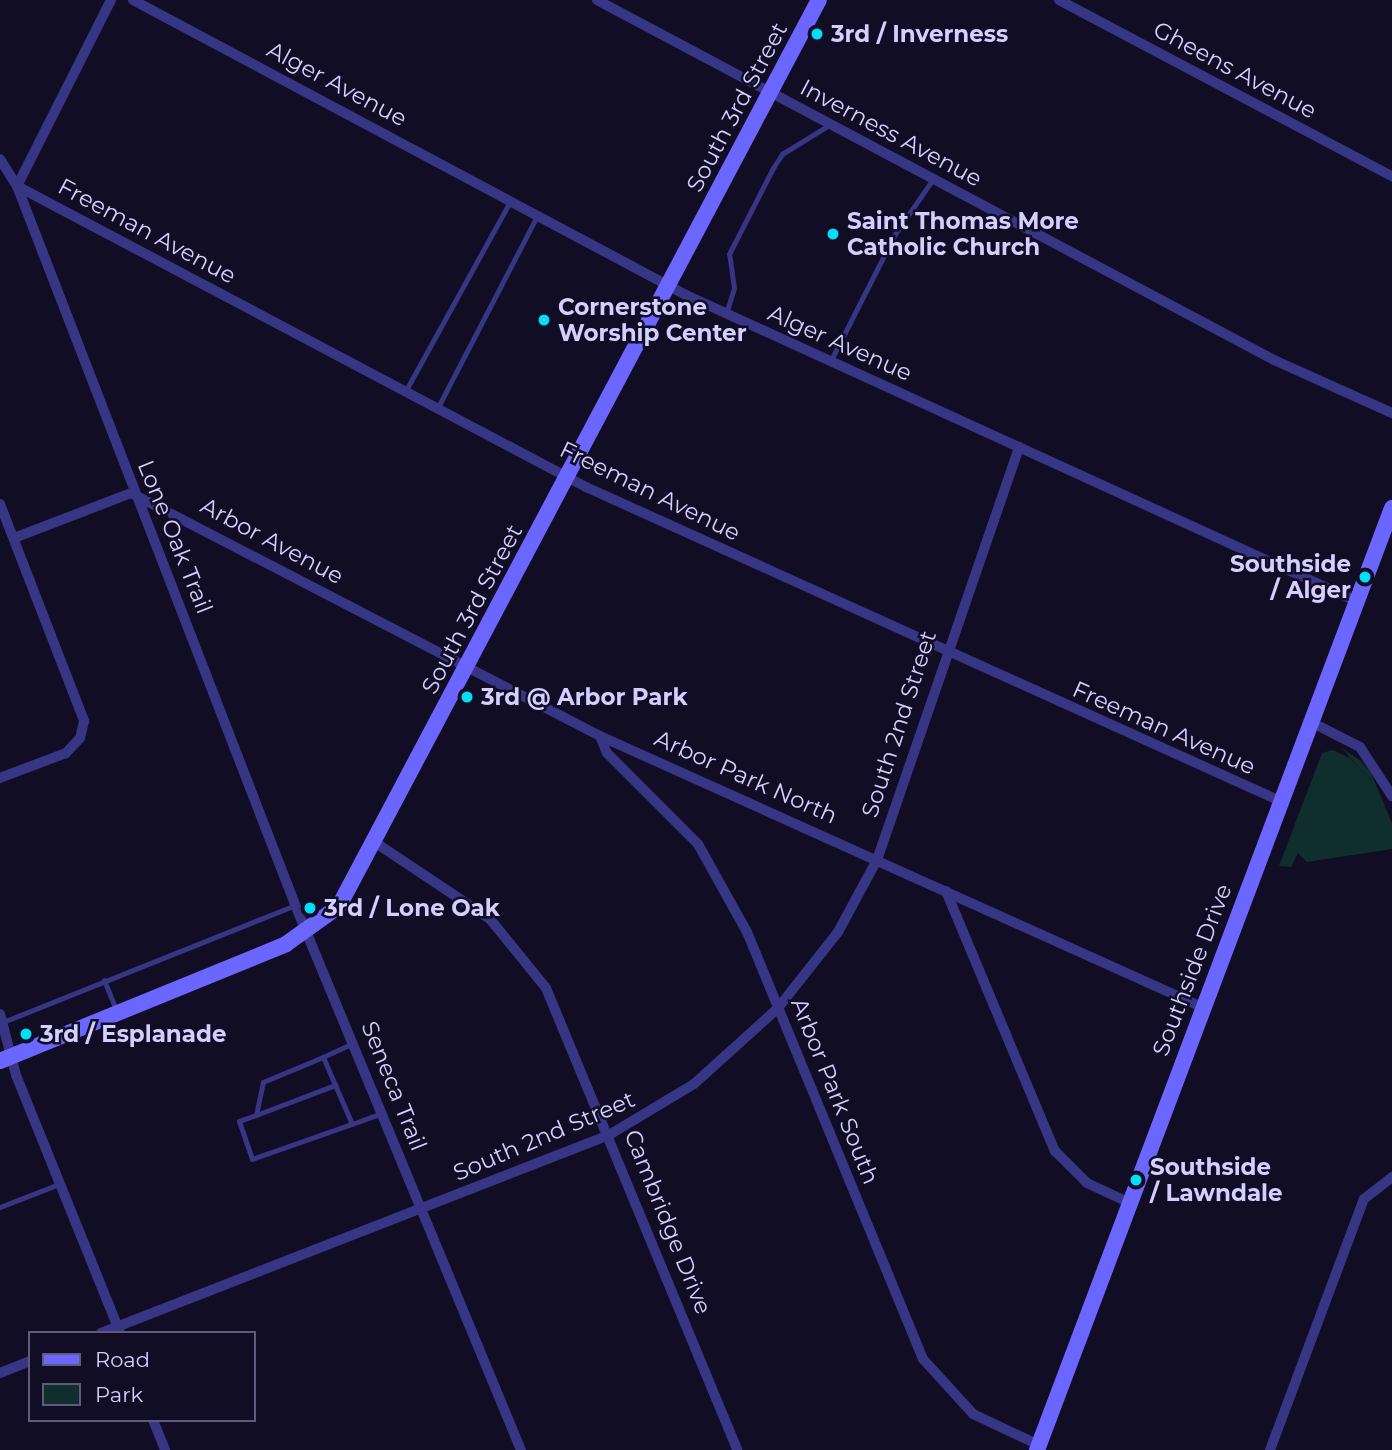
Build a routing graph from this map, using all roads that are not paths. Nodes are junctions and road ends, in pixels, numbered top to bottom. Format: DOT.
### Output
graph roads {
  1 [pos="111,0"];
  2 [pos="133,0"];
  3 [pos="597,0"];
  4 [pos="819,0"];
  5 [pos="1059,0"];
  6 [pos="770,92"];
  7 [pos="829,125"];
  8 [pos="0,159"];
  9 [pos="1392,176"];
  10 [pos="933,179"];
  11 [pos="17,186"];
  12 [pos="511,200"];
  13 [pos="538,214"];
  14 [pos="668,285"];
  15 [pos="726,314"];
  16 [pos="830,362"];
  17 [pos="406,390"];
  18 [pos="438,407"];
  19 [pos="1392,413"];
  20 [pos="1019,447"];
  21 [pos="567,475"];
  22 [pos="137,496"];
  23 [pos="0,504"];
  24 [pos="1392,508"];
  25 [pos="14,538"];
  26 [pos="1356,601"];
  27 [pos="944,652"];
  28 [pos="466,669"];
  29 [pos="1311,722"];
  30 [pos="600,736"];
  31 [pos="0,778"];
  32 [pos="1392,796"];
  33 [pos="1280,802"];
  34 [pos="376,843"];
  35 [pos="877,860"];
  36 [pos="946,891"];
  37 [pos="296,905"];
  38 [pos="308,933"];
  39 [pos="104,980"];
  40 [pos="1202,1007"];
  41 [pos="778,1008"];
  42 [pos="117,1013"];
  43 [pos="1,1020"];
  44 [pos="354,1043"];
  45 [pos="323,1057"];
  46 [pos="6,1058"];
  47 [pos="335,1085"];
  48 [pos="383,1113"];
  49 [pos="256,1115"];
  50 [pos="352,1124"];
  51 [pos="609,1135"];
  52 [pos="1392,1177"];
  53 [pos="59,1184"];
  54 [pos="1128,1202"];
  55 [pos="0,1207"];
  56 [pos="422,1210"];
  57 [pos="118,1329"];
  58 [pos="28,1362"];
  59 [pos="0,1373"];
  60 [pos="154,1422"];
  61 [pos="1038,1448"];
  62 [pos="165,1450"];
  63 [pos="521,1450"];
  64 [pos="737,1450"];
  65 [pos="1270,1450"];
  1 -- 11 [label="street"];
  2 -- 12 [label="street, Alger Avenue"];
  3 -- 6 [label="street, Inverness Avenue"];
  4 -- 6 [label="street, South 3rd Street"];
  5 -- 9 [label="street, Gheens Avenue"];
  6 -- 7 [label="street, Inverness Avenue"];
  6 -- 14 [label="street, South 3rd Street"];
  7 -- 10 [label="street, Inverness Avenue"];
  7 -- 15 [label="lane"];
  8 -- 11 [label="street, Lone Oak Trail"];
  10 -- 16 [label="lane"];
  10 -- 19 [label="street, Inverness Avenue"];
  11 -- 17 [label="street, Freeman Avenue"];
  11 -- 22 [label="street, Lone Oak Trail"];
  12 -- 13 [label="street, Alger Avenue"];
  12 -- 17 [label="lane"];
  13 -- 14 [label="street, Alger Avenue"];
  13 -- 18 [label="lane"];
  14 -- 15 [label="street, Alger Avenue"];
  14 -- 21 [label="street, South 3rd Street"];
  15 -- 16 [label="street, Alger Avenue"];
  16 -- 20 [label="street, Alger Avenue"];
  17 -- 18 [label="street, Freeman Avenue"];
  18 -- 21 [label="street, Freeman Avenue"];
  20 -- 26 [label="street, Alger Avenue"];
  20 -- 27 [label="street, South 2nd Street"];
  21 -- 27 [label="street, Freeman Avenue"];
  21 -- 28 [label="street, South 3rd Street"];
  22 -- 25 [label="street"];
  22 -- 28 [label="street, Arbor Avenue"];
  22 -- 37 [label="street, Lone Oak Trail"];
  23 -- 25 [label="street"];
  24 -- 26 [label="street, Southside Drive"];
  25 -- 31 [label="street"];
  26 -- 29 [label="street, Southside Drive"];
  27 -- 33 [label="street, Freeman Avenue"];
  27 -- 35 [label="street, South 2nd Street"];
  28 -- 30 [label="street, Arbor Park North"];
  28 -- 34 [label="street, South 3rd Street"];
  29 -- 32 [label="street"];
  29 -- 33 [label="street, Southside Drive"];
  30 -- 35 [label="street, Arbor Park North"];
  30 -- 41 [label="street, Arbor Park South"];
  33 -- 40 [label="street, Southside Drive"];
  34 -- 38 [label="street, South 3rd Street"];
  34 -- 51 [label="street, Cambridge Drive"];
  35 -- 36 [label="street, Arbor Park North"];
  35 -- 41 [label="street, South 2nd Street"];
  36 -- 40 [label="street, Arbor Park North"];
  36 -- 54 [label="street"];
  37 -- 38 [label="street, Lone Oak Trail"];
  37 -- 39 [label="lane"];
  38 -- 42 [label="street, South 3rd Street"];
  38 -- 44 [label="street, Seneca Trail"];
  39 -- 42 [label="lane"];
  39 -- 43 [label="lane"];
  40 -- 54 [label="street, Southside Drive"];
  41 -- 51 [label="street, South 2nd Street"];
  41 -- 61 [label="street, Arbor Park South"];
  42 -- 46 [label="street, South 3rd Street"];
  43 -- 46 [label="street"];
  44 -- 45 [label="lane"];
  44 -- 48 [label="street, Seneca Trail"];
  45 -- 47 [label="lane"];
  45 -- 49 [label="lane"];
  46 -- 53 [label="street"];
  47 -- 49 [label="lane"];
  47 -- 50 [label="lane"];
  48 -- 50 [label="lane"];
  48 -- 56 [label="street, Seneca Trail"];
  49 -- 50 [label="lane"];
  51 -- 56 [label="street, South 2nd Street"];
  51 -- 64 [label="street, Cambridge Drive"];
  52 -- 65 [label="street"];
  53 -- 55 [label="lane"];
  53 -- 57 [label="street"];
  54 -- 61 [label="street, Southside Drive"];
  56 -- 57 [label="street, South 2nd Street"];
  56 -- 63 [label="street, Seneca Trail"];
  58 -- 59 [label="street"];
  60 -- 62 [label="street"];
}
